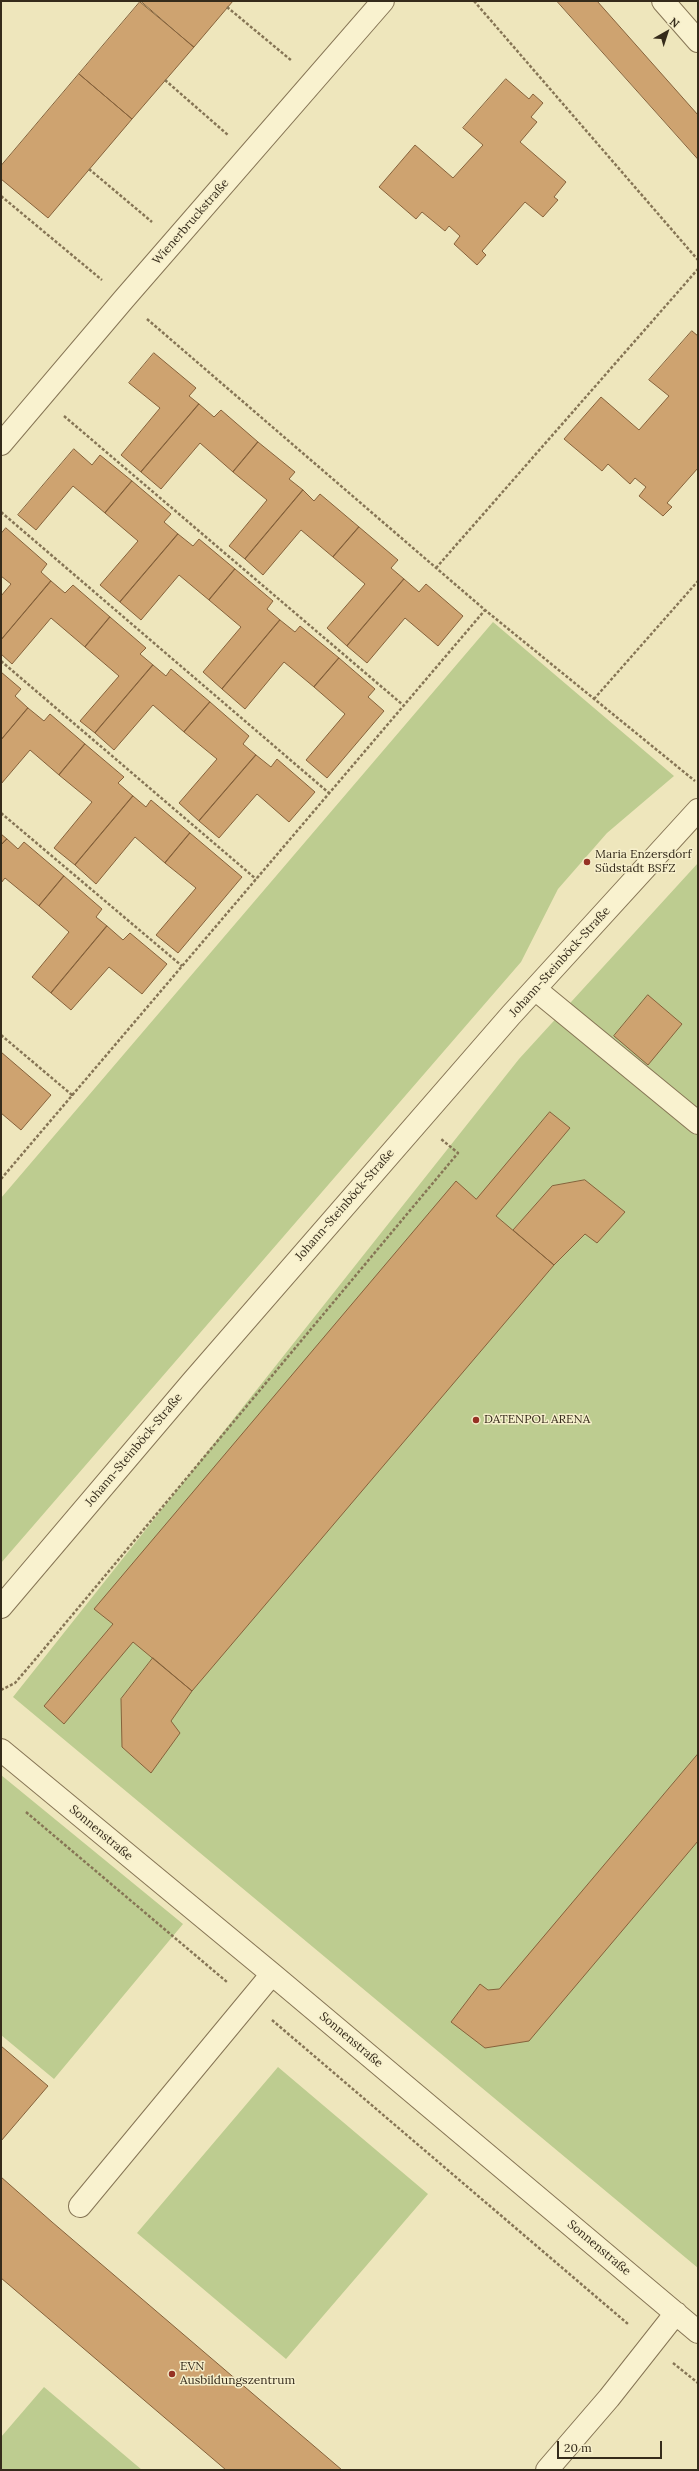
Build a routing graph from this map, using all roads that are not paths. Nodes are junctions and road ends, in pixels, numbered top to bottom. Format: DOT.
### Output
graph roads {
  1 [pos="382,1"];
  2 [pos="663,1"];
  3 [pos="698,41"];
  4 [pos="1,444"];
  5 [pos="698,810"];
  6 [pos="535,989"];
  7 [pos="698,1123"];
  8 [pos="1,1607"];
  9 [pos="1,1750"];
  10 [pos="272,1974"];
  11 [pos="80,2206"];
  12 [pos="676,2313"];
  13 [pos="698,2332"];
  14 [pos="547,2470"];
  1 -- 4 [label="street, Wienerbruckstraße"];
  2 -- 3 [label="street"];
  5 -- 6 [label="street, Johann-Steinböck-Straße"];
  6 -- 7 [label="street"];
  6 -- 8 [label="street, Johann-Steinböck-Straße"];
  9 -- 10 [label="street, Sonnenstraße"];
  10 -- 11 [label="street"];
  10 -- 12 [label="street, Sonnenstraße"];
  12 -- 13 [label="street, Sonnenstraße"];
  12 -- 14 [label="street"];
}
